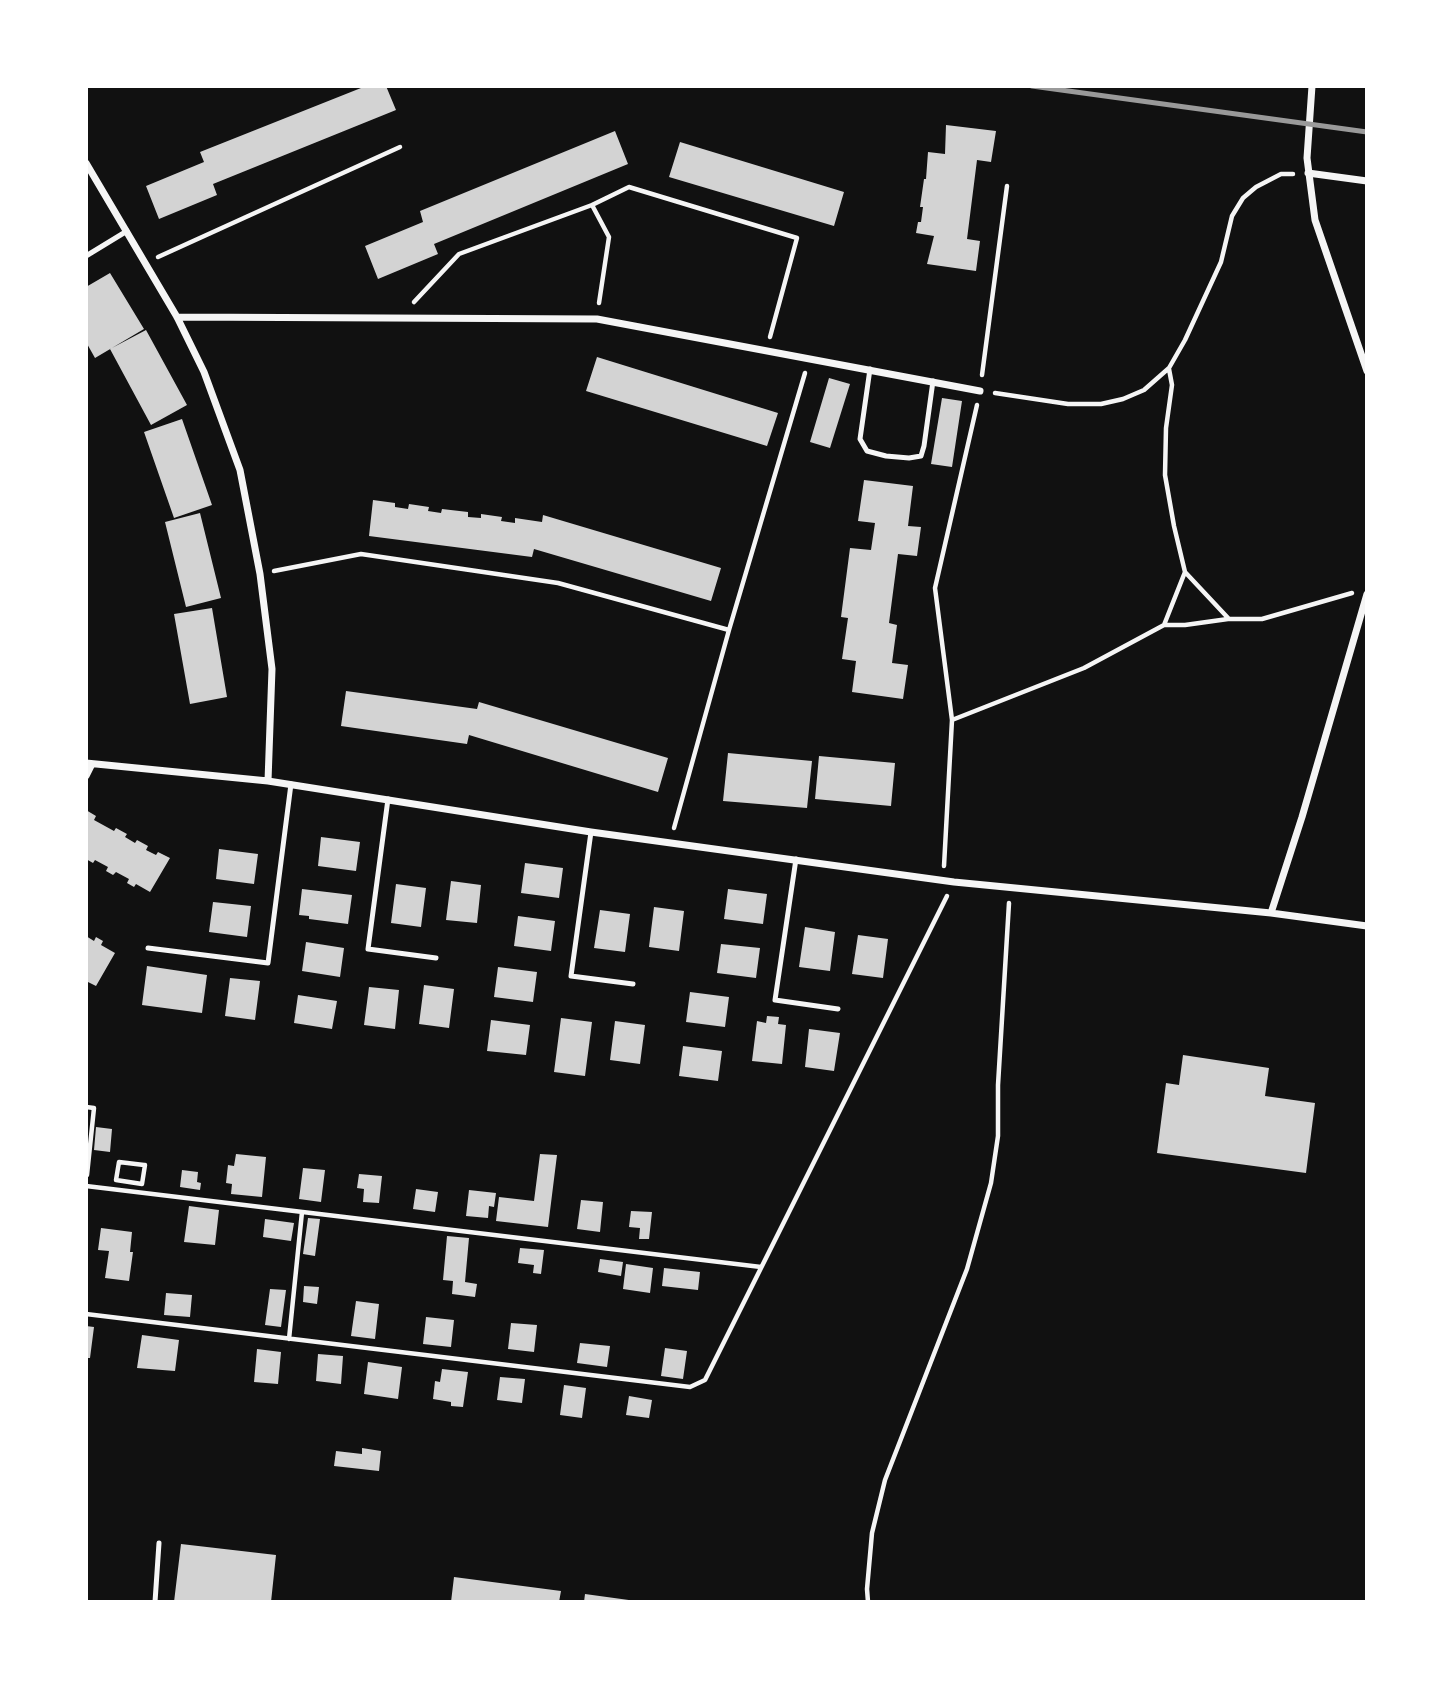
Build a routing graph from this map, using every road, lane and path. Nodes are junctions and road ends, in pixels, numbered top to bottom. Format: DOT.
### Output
graph roads {
  1 [pos="1312,86"];
  2 [pos="400,147"];
  3 [pos="86,163"];
  4 [pos="1308,173"];
  5 [pos="1367,181"];
  6 [pos="1007,186"];
  7 [pos="592,205"];
  8 [pos="127,231"];
  9 [pos="86,256"];
  10 [pos="147,262"];
  11 [pos="177,317"];
  12 [pos="399,318"];
  13 [pos="597,319"];
  14 [pos="767,349"];
  15 [pos="810,357"];
  16 [pos="1169,368"];
  17 [pos="870,369"];
  18 [pos="1367,371"];
  19 [pos="933,381"];
  20 [pos="980,390"];
  21 [pos="1185,572"];
  22 [pos="260,574"];
  23 [pos="1357,592"];
  24 [pos="1367,594"];
  25 [pos="1229,619"];
  26 [pos="1164,625"];
  27 [pos="729,630"];
  28 [pos="952,720"];
  29 [pos="89,764"];
  30 [pos="86,776"];
  31 [pos="268,781"];
  32 [pos="291,784"];
  33 [pos="388,799"];
  34 [pos="591,832"];
  35 [pos="670,843"];
  36 [pos="796,859"];
  37 [pos="943,881"];
  38 [pos="954,882"];
  39 [pos="1010,888"];
  40 [pos="1270,913"];
  41 [pos="1367,926"];
  42 [pos="148,948"];
  43 [pos="436,958"];
  44 [pos="633,984"];
  45 [pos="838,1009"];
  46 [pos="86,1107"];
  47 [pos="144,1165"];
  48 [pos="86,1175"];
  49 [pos="86,1185"];
  50 [pos="302,1212"];
  51 [pos="761,1267"];
  52 [pos="86,1314"];
  53 [pos="289,1339"];
  54 [pos="159,1543"];
  55 [pos="155,1602"];
  56 [pos="868,1602"];
  1 -- 4 [label="street"];
  2 -- 10 [label="path"];
  3 -- 8 [label="street"];
  4 -- 5 [label="street"];
  4 -- 16 [label="path"];
  4 -- 18 [label="street"];
  6 -- 20 [label="path"];
  7 -- 12 [label="path"];
  7 -- 13 [label="path"];
  7 -- 14 [label="path"];
  8 -- 9 [label="lane"];
  8 -- 11 [label="street"];
  11 -- 12 [label="street"];
  11 -- 22 [label="street"];
  12 -- 13 [label="street"];
  13 -- 14 [label="street"];
  14 -- 15 [label="street"];
  15 -- 17 [label="street"];
  15 -- 27 [label="path"];
  16 -- 20 [label="path"];
  16 -- 21 [label="path"];
  17 -- 19 [label="street"];
  17 -- 19 [label="lane"];
  19 -- 20 [label="street"];
  20 -- 28 [label="path"];
  21 -- 25 [label="path"];
  21 -- 26 [label="path"];
  22 -- 27 [label="path"];
  22 -- 31 [label="street"];
  23 -- 25 [label="path"];
  24 -- 40 [label="street"];
  25 -- 26 [label="path"];
  26 -- 28 [label="path"];
  27 -- 35 [label="path"];
  28 -- 37 [label="path"];
  29 -- 30 [label="street"];
  29 -- 31 [label="street"];
  31 -- 32 [label="street"];
  32 -- 33 [label="street"];
  32 -- 42 [label="lane"];
  33 -- 34 [label="street"];
  33 -- 43 [label="lane"];
  34 -- 35 [label="street"];
  34 -- 44 [label="lane"];
  35 -- 36 [label="street"];
  36 -- 37 [label="street"];
  36 -- 45 [label="lane"];
  37 -- 38 [label="street"];
  38 -- 39 [label="street"];
  38 -- 51 [label="path"];
  39 -- 40 [label="street"];
  39 -- 56 [label="path"];
  40 -- 41 [label="street"];
  46 -- 48 [label="path"];
  47 -- 47 [label="path"];
  49 -- 50 [label="path"];
  50 -- 51 [label="path"];
  50 -- 53 [label="path"];
  51 -- 53 [label="path"];
  52 -- 53 [label="path"];
  54 -- 55 [label="lane"];
}
